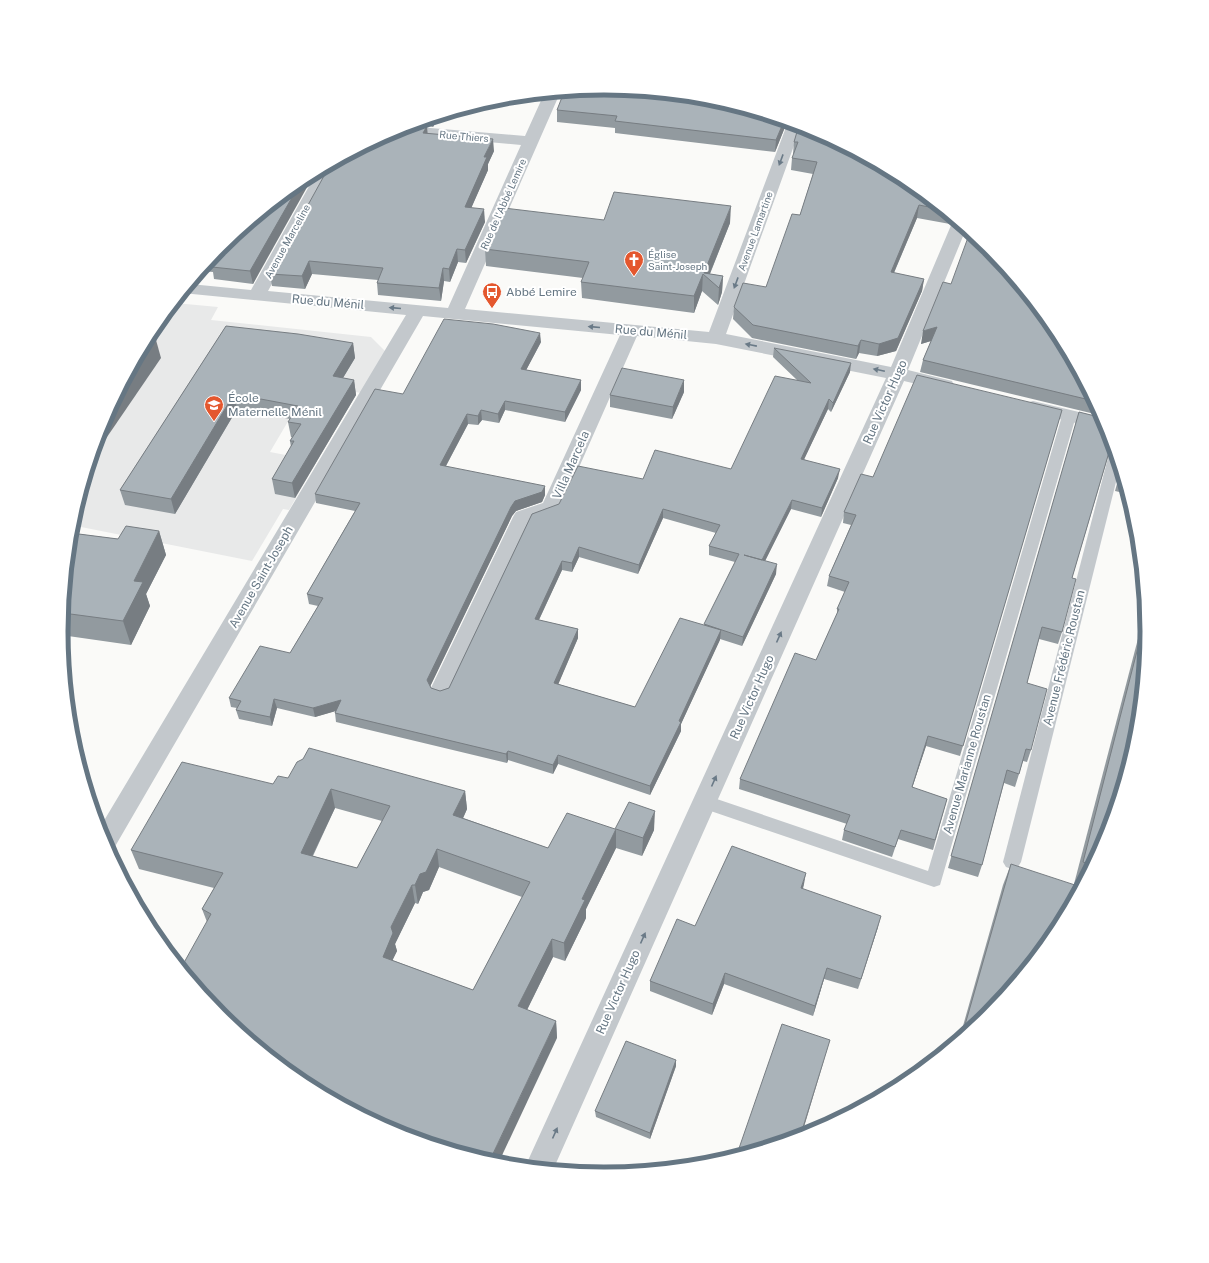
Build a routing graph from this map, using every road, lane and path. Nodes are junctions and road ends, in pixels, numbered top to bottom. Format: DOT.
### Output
graph roads {
  1 [pos="550,98"];
  2 [pos="792,129"];
  3 [pos="411,131"];
  4 [pos="532,141"];
  5 [pos="323,175"];
  6 [pos="958,228"];
  7 [pos="192,289"];
  8 [pos="257,295"];
  9 [pos="418,310"];
  10 [pos="454,314"];
  11 [pos="631,330"];
  12 [pos="716,338"];
  13 [pos="898,374"];
  14 [pos="958,389"];
  15 [pos="1017,403"];
  16 [pos="1069,416"];
  17 [pos="1099,423"];
  18 [pos="1114,462"];
  19 [pos="441,690"];
  20 [pos="704,802"];
  21 [pos="108,836"];
  22 [pos="1012,862"];
  23 [pos="541,1164"];
  1 -- 4 [label="street, Rue de l'Abbé Lemire"];
  2 -- 12 [label="street, Avenue Lamartine, one-way"];
  3 -- 4 [label="street, Rue Thiers"];
  4 -- 10 [label="street, Rue de l'Abbé Lemire"];
  5 -- 8 [label="street, Avenue Marceline"];
  6 -- 13 [label="street, Rue Victor Hugo"];
  7 -- 8 [label="street, Rue du Ménil"];
  9 -- 8 [label="street, Rue du Ménil, one-way"];
  9 -- 10 [label="street, Rue du Ménil"];
  9 -- 21 [label="street, Avenue Saint-Joseph"];
  11 -- 10 [label="street, Rue du Ménil, one-way"];
  11 -- 12 [label="street, Rue du Ménil"];
  11 -- 19 [label="street, Villa Marcela"];
  13 -- 12 [label="street, Rue du Ménil, one-way"];
  13 -- 14 [label="street, Rue du Ménil"];
  20 -- 13 [label="street, Rue Victor Hugo, one-way"];
  15 -- 16 [label="street"];
  16 -- 17 [label="street"];
  16 -- 20 [label="lane, Avenue Marianne Roustan"];
  18 -- 22 [label="lane, Avenue Frédéric Roustan"];
  23 -- 20 [label="street, Rue Victor Hugo, one-way"];
}
